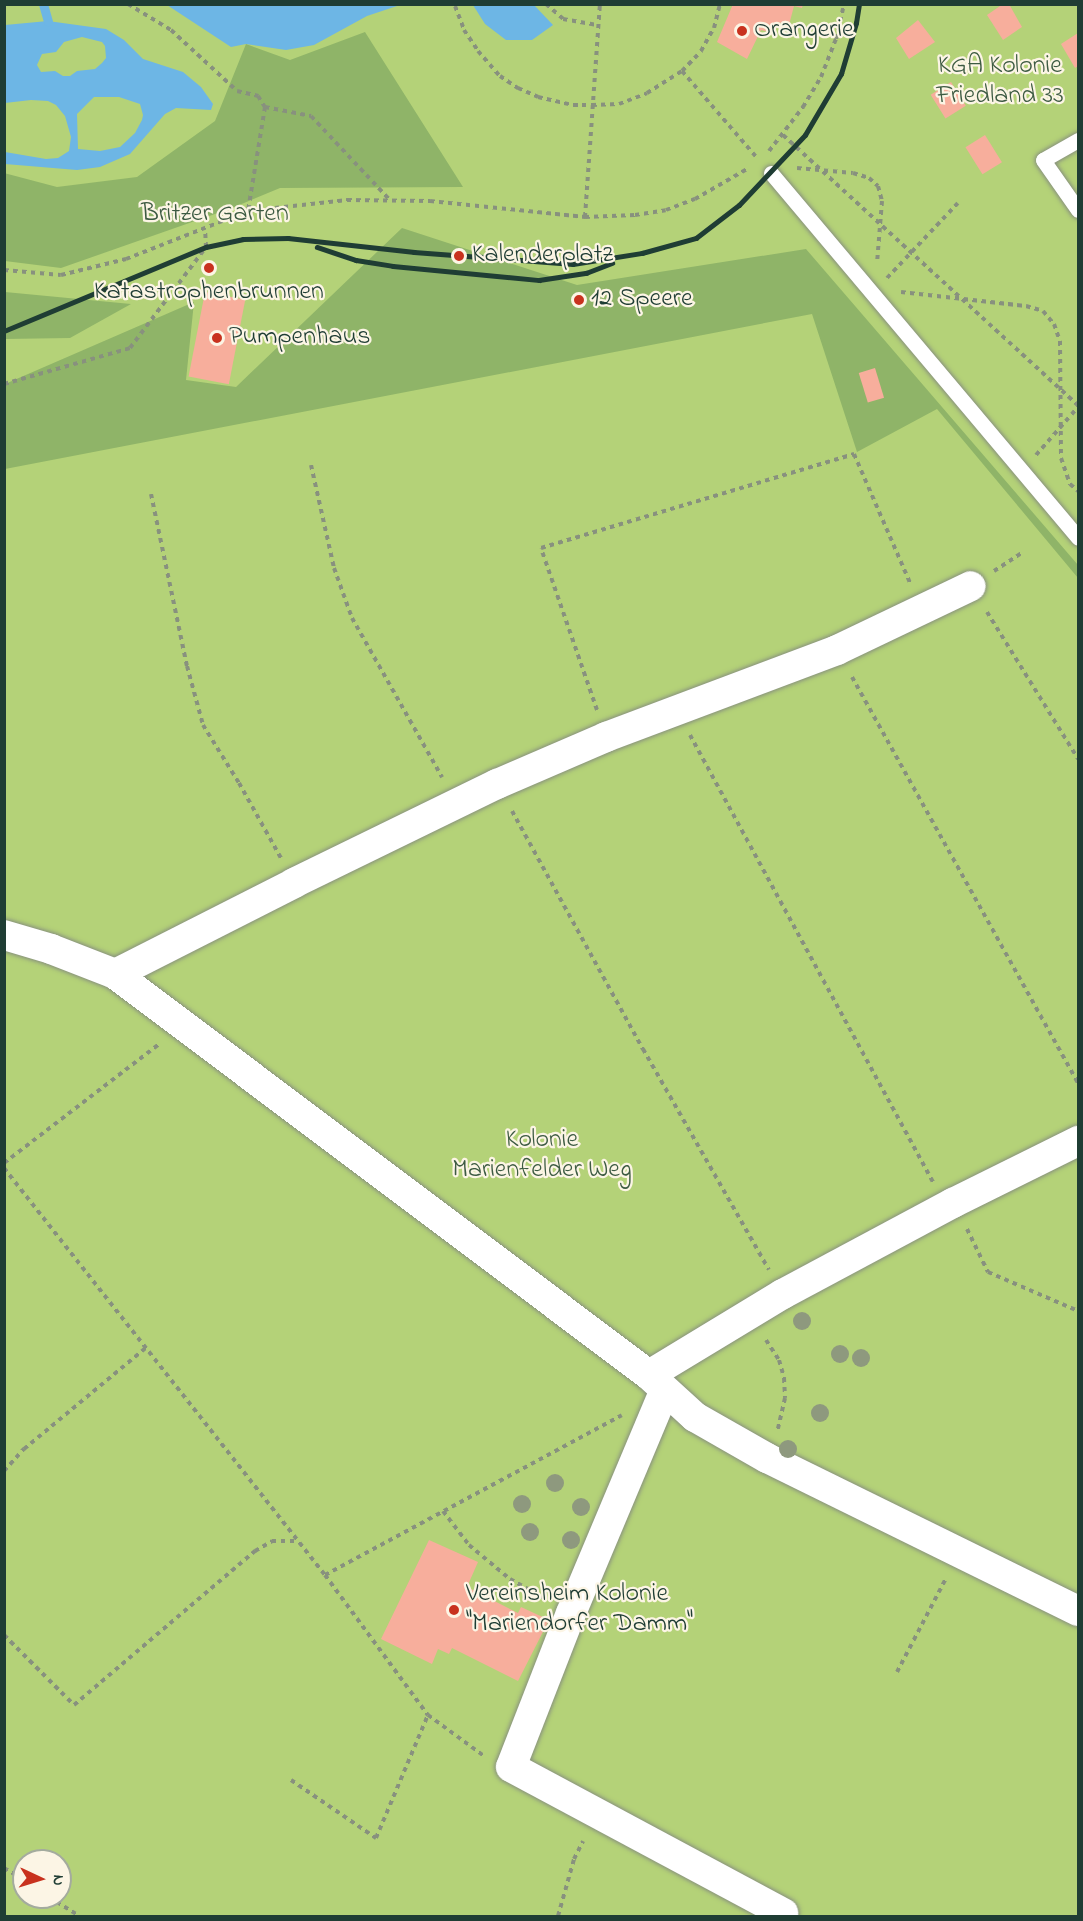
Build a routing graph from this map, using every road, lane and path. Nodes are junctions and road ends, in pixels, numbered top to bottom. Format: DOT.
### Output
graph roads {
  1 [pos="128,4"];
  2 [pos="546,4"];
  3 [pos="600,4"];
  4 [pos="720,4"];
  5 [pos="844,4"];
  6 [pos="455,6"];
  7 [pos="598,25"];
  8 [pos="682,71"];
  9 [pos="592,105"];
  10 [pos="265,107"];
  11 [pos="783,135"];
  12 [pos="1078,140"];
  13 [pos="759,161"];
  14 [pos="821,168"];
  15 [pos="771,173"];
  16 [pos="389,200"];
  17 [pos="958,203"];
  18 [pos="1078,210"];
  19 [pos="248,211"];
  20 [pos="585,217"];
  21 [pos="205,228"];
  22 [pos="912,252"];
  23 [pos="4,270"];
  24 [pos="884,282"];
  25 [pos="888,285"];
  26 [pos="893,289"];
  27 [pos="966,300"];
  28 [pos="4,384"];
  29 [pos="1061,388"];
  30 [pos="1078,406"];
  31 [pos="1061,428"];
  32 [pos="310,465"];
  33 [pos="1022,471"];
  34 [pos="1078,492"];
  35 [pos="151,494"];
  36 [pos="1078,538"];
  37 [pos="971,585"];
  38 [pos="922,611"];
  39 [pos="837,650"];
  40 [pos="676,711"];
  41 [pos="606,737"];
  42 [pos="1078,759"];
  43 [pos="497,784"];
  44 [pos="457,804"];
  45 [pos="294,883"];
  46 [pos="4,935"];
  47 [pos="115,974"];
  48 [pos="183,1025"];
  49 [pos="1078,1083"];
  50 [pos="1078,1141"];
  51 [pos="4,1163"];
  52 [pos="4,1168"];
  53 [pos="950,1205"];
  54 [pos="783,1294"];
  55 [pos="1078,1311"];
  56 [pos="750,1314"];
  57 [pos="147,1347"];
  58 [pos="657,1383"];
  59 [pos="622,1414"];
  60 [pos="767,1458"];
  61 [pos="4,1470"];
  62 [pos="443,1511"];
  63 [pos="297,1541"];
  64 [pos="960,1551"];
  65 [pos="325,1575"];
  66 [pos="1078,1611"];
  67 [pos="571,1613"];
  68 [pos="4,1635"];
  69 [pos="897,1672"];
  70 [pos="428,1715"];
  71 [pos="511,1767"];
  72 [pos="291,1780"];
  73 [pos="598,1815"];
  74 [pos="783,1913"];
  75 [pos="558,1917"];
  1 -- 10 [label="path"];
  2 -- 7 [label="path"];
  3 -- 7 [label="path"];
  4 -- 8 [label="path"];
  5 -- 11 [label="path"];
  6 -- 9 [label="path"];
  7 -- 9 [label="path"];
  8 -- 9 [label="path"];
  8 -- 13 [label="path"];
  9 -- 20 [label="path"];
  10 -- 16 [label="path"];
  10 -- 19 [label="path"];
  11 -- 13 [label="path"];
  11 -- 14 [label="path"];
  12 -- 18 [label="lane"];
  13 -- 20 [label="path"];
  14 -- 15 [label="path"];
  14 -- 22 [label="path"];
  14 -- 24 [label="path"];
  15 -- 33 [label="lane"];
  16 -- 19 [label="path"];
  16 -- 20 [label="path"];
  17 -- 22 [label="path"];
  19 -- 21 [label="path"];
  21 -- 23 [label="path"];
  21 -- 28 [label="path"];
  22 -- 24 [label="path"];
  22 -- 27 [label="path"];
  24 -- 25 [label="path"];
  26 -- 27 [label="path"];
  27 -- 29 [label="path"];
  27 -- 29 [label="path"];
  29 -- 30 [label="path"];
  29 -- 31 [label="path"];
  30 -- 31 [label="path"];
  31 -- 33 [label="path"];
  31 -- 34 [label="path"];
  32 -- 44 [label="path"];
  33 -- 36 [label="lane"];
  35 -- 45 [label="path"];
  37 -- 38 [label="street"];
  37 -- 42 [label="path"];
  38 -- 39 [label="street"];
  38 -- 41 [label="path"];
  39 -- 40 [label="street"];
  39 -- 49 [label="path"];
  40 -- 41 [label="street"];
  40 -- 53 [label="path"];
  41 -- 43 [label="street"];
  43 -- 44 [label="street"];
  43 -- 54 [label="path"];
  44 -- 45 [label="street"];
  45 -- 47 [label="street"];
  46 -- 47 [label="street"];
  47 -- 48 [label="street"];
  48 -- 51 [label="path"];
  48 -- 58 [label="street"];
  50 -- 53 [label="street"];
  52 -- 57 [label="path"];
  53 -- 54 [label="street"];
  53 -- 55 [label="path"];
  54 -- 56 [label="street"];
  56 -- 58 [label="street"];
  56 -- 60 [label="path"];
  57 -- 61 [label="path"];
  57 -- 63 [label="path"];
  58 -- 60 [label="street"];
  58 -- 67 [label="street"];
  59 -- 62 [label="path"];
  60 -- 64 [label="street"];
  62 -- 65 [label="path"];
  62 -- 67 [label="path"];
  63 -- 65 [label="path"];
  63 -- 68 [label="path"];
  64 -- 66 [label="street"];
  64 -- 69 [label="path"];
  65 -- 70 [label="path"];
  67 -- 71 [label="street"];
  70 -- 71 [label="path"];
  70 -- 72 [label="path"];
  71 -- 73 [label="street"];
  73 -- 74 [label="street"];
  73 -- 75 [label="path"];
}
